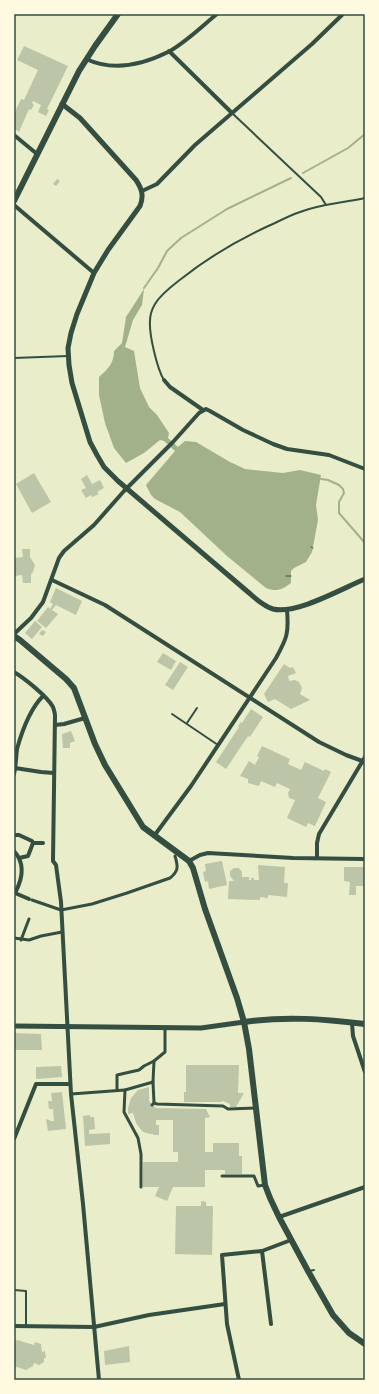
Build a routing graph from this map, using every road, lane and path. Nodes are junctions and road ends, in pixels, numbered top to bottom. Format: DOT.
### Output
graph roads {
  1 [pos="118,14"];
  2 [pos="217,14"];
  3 [pos="343,14"];
  4 [pos="169,51"];
  5 [pos="86,59"];
  6 [pos="62,104"];
  7 [pos="232,113"];
  8 [pos="14,135"];
  9 [pos="37,154"];
  10 [pos="142,191"];
  11 [pos="365,198"];
  12 [pos="14,201"];
  13 [pos="14,204"];
  14 [pos="326,205"];
  15 [pos="94,273"];
  16 [pos="68,356"];
  17 [pos="14,358"];
  18 [pos="164,380"];
  19 [pos="203,410"];
  20 [pos="365,469"];
  21 [pos="126,488"];
  22 [pos="286,576"];
  23 [pos="291,576"];
  24 [pos="365,579"];
  25 [pos="52,580"];
  26 [pos="287,610"];
  27 [pos="14,635"];
  28 [pos="14,672"];
  29 [pos="43,696"];
  30 [pos="250,698"];
  31 [pos="197,708"];
  32 [pos="172,714"];
  33 [pos="85,718"];
  34 [pos="187,723"];
  35 [pos="55,725"];
  36 [pos="218,745"];
  37 [pos="364,760"];
  38 [pos="15,768"];
  39 [pos="54,773"];
  40 [pos="14,774"];
  41 [pos="14,835"];
  42 [pos="154,836"];
  43 [pos="33,843"];
  44 [pos="43,843"];
  45 [pos="14,851"];
  46 [pos="175,856"];
  47 [pos="19,858"];
  48 [pos="317,858"];
  49 [pos="365,859"];
  50 [pos="189,861"];
  51 [pos="14,894"];
  52 [pos="30,899"];
  53 [pos="61,910"];
  54 [pos="29,919"];
  55 [pos="62,932"];
  56 [pos="14,938"];
  57 [pos="21,940"];
  58 [pos="244,1022"];
  59 [pos="352,1023"];
  60 [pos="365,1024"];
  61 [pos="14,1026"];
  62 [pos="67,1027"];
  63 [pos="165,1028"];
  64 [pos="154,1061"];
  65 [pos="365,1072"];
  66 [pos="153,1082"];
  67 [pos="70,1084"];
  68 [pos="117,1090"];
  69 [pos="125,1090"];
  70 [pos="71,1094"];
  71 [pos="256,1108"];
  72 [pos="14,1138"];
  73 [pos="222,1176"];
  74 [pos="265,1184"];
  75 [pos="141,1187"];
  76 [pos="365,1187"];
  77 [pos="279,1217"];
  78 [pos="291,1240"];
  79 [pos="262,1251"];
  80 [pos="14,1290"];
  81 [pos="225,1304"];
  82 [pos="271,1324"];
  83 [pos="14,1326"];
  84 [pos="26,1327"];
  85 [pos="94,1327"];
  86 [pos="365,1344"];
  87 [pos="99,1380"];
  88 [pos="240,1380"];
  1 -- 5 [label="main road"];
  2 -- 4 [label="street"];
  3 -- 7 [label="street"];
  4 -- 5 [label="street"];
  4 -- 7 [label="street"];
  5 -- 6 [label="main road"];
  6 -- 9 [label="main road"];
  6 -- 10 [label="street"];
  7 -- 10 [label="street"];
  7 -- 14 [label="lane"];
  8 -- 9 [label="street"];
  9 -- 12 [label="main road"];
  10 -- 15 [label="street"];
  11 -- 14 [label="lane"];
  13 -- 15 [label="street"];
  14 -- 18 [label="lane"];
  15 -- 16 [label="street"];
  16 -- 17 [label="lane"];
  16 -- 21 [label="street"];
  18 -- 19 [label="street"];
  19 -- 20 [label="street"];
  19 -- 21 [label="street"];
  21 -- 25 [label="street"];
  21 -- 26 [label="street"];
  22 -- 23 [label="path"];
  24 -- 26 [label="street"];
  25 -- 27 [label="street"];
  25 -- 30 [label="street"];
  26 -- 30 [label="street"];
  27 -- 33 [label="main road"];
  28 -- 29 [label="street"];
  29 -- 35 [label="street"];
  29 -- 38 [label="street"];
  30 -- 36 [label="street"];
  30 -- 37 [label="street"];
  31 -- 34 [label="lane"];
  32 -- 34 [label="lane"];
  33 -- 35 [label="street"];
  33 -- 42 [label="main road"];
  34 -- 36 [label="lane"];
  35 -- 39 [label="street"];
  36 -- 42 [label="street"];
  37 -- 48 [label="street"];
  38 -- 39 [label="street"];
  38 -- 40 [label="street"];
  39 -- 53 [label="street"];
  41 -- 43 [label="street"];
  42 -- 50 [label="main road"];
  43 -- 44 [label="street"];
  43 -- 47 [label="street"];
  45 -- 47 [label="street"];
  46 -- 53 [label="street"];
  47 -- 51 [label="street"];
  48 -- 49 [label="street"];
  48 -- 50 [label="street"];
  50 -- 58 [label="main road"];
  51 -- 52 [label="street"];
  52 -- 53 [label="street"];
  53 -- 55 [label="street"];
  54 -- 57 [label="street"];
  55 -- 57 [label="street"];
  55 -- 62 [label="street"];
  56 -- 57 [label="street"];
  58 -- 59 [label="main road"];
  58 -- 63 [label="street"];
  58 -- 71 [label="main road"];
  59 -- 60 [label="main road"];
  59 -- 65 [label="street"];
  61 -- 62 [label="street"];
  62 -- 63 [label="street"];
  62 -- 67 [label="street"];
  63 -- 64 [label="street"];
  64 -- 66 [label="street"];
  64 -- 68 [label="street"];
  66 -- 69 [label="street"];
  66 -- 71 [label="street"];
  67 -- 70 [label="street"];
  67 -- 72 [label="street"];
  68 -- 69 [label="street"];
  68 -- 70 [label="street"];
  69 -- 75 [label="street"];
  70 -- 85 [label="street"];
  71 -- 74 [label="main road"];
  73 -- 74 [label="street"];
  74 -- 77 [label="main road"];
  76 -- 77 [label="street"];
  77 -- 78 [label="main road"];
  78 -- 79 [label="street"];
  78 -- 86 [label="main road"];
  79 -- 81 [label="street"];
  79 -- 82 [label="street"];
  80 -- 84 [label="lane"];
  81 -- 85 [label="street"];
  81 -- 88 [label="street"];
  83 -- 84 [label="street"];
  84 -- 85 [label="street"];
  85 -- 87 [label="street"];
}
